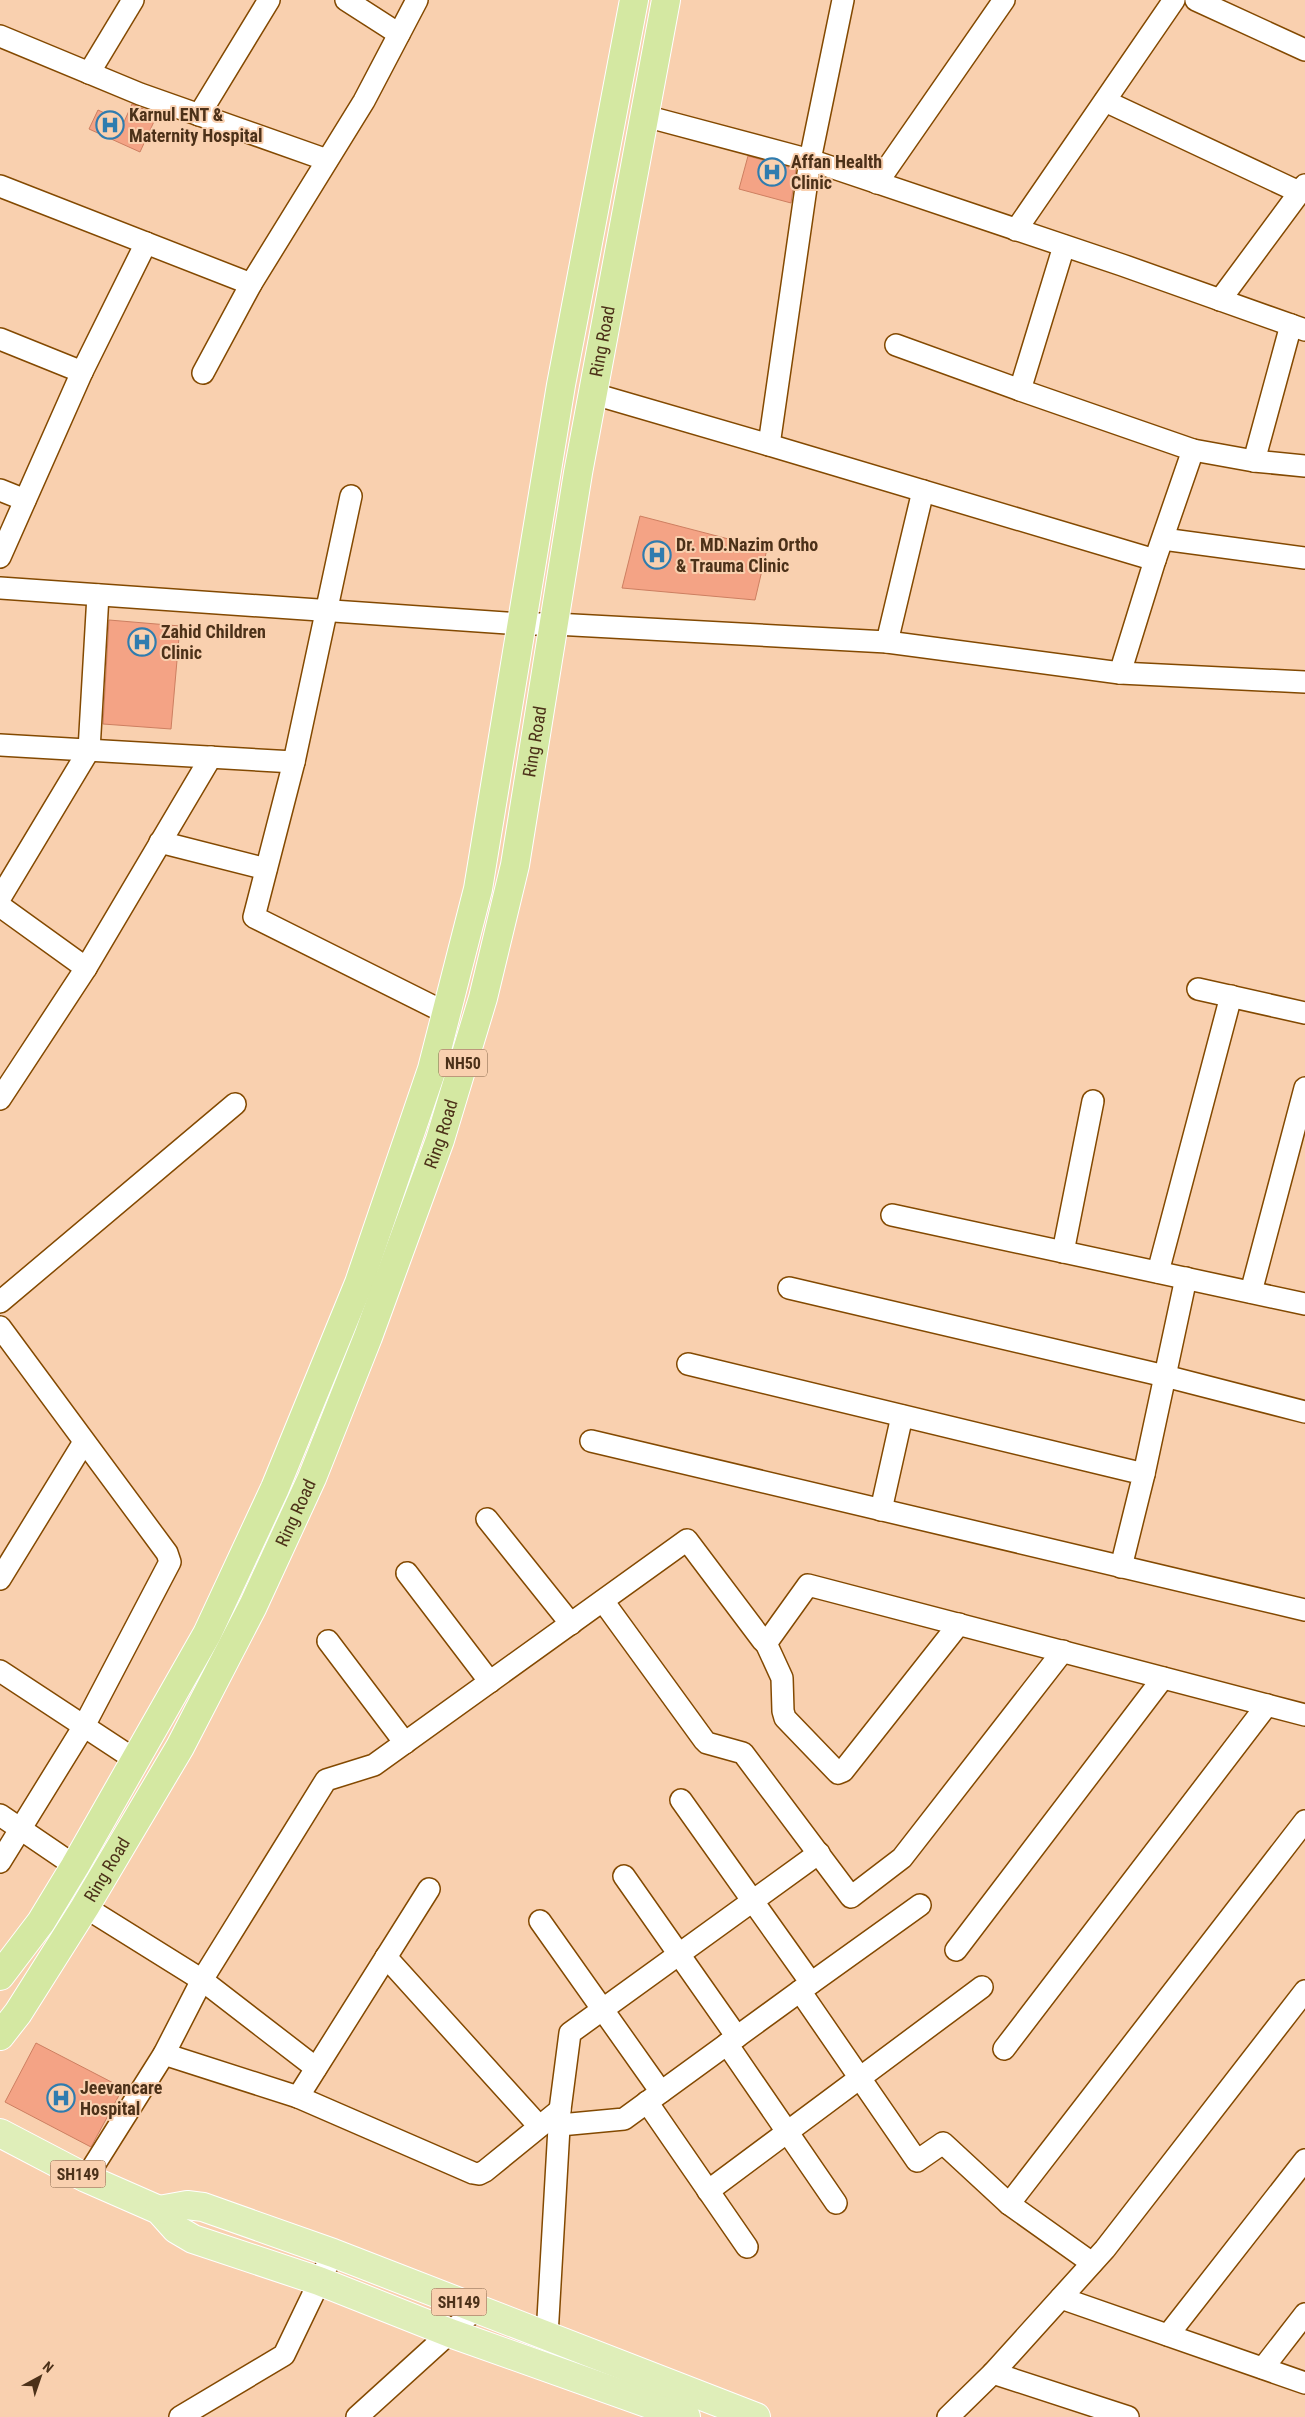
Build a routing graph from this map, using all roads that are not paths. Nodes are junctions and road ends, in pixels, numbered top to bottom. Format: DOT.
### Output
graph roads {
  1 [pos="133,0"];
  2 [pos="269,0"];
  3 [pos="346,0"];
  4 [pos="417,0"];
  5 [pos="634,0"];
  6 [pos="666,0"];
  7 [pos="843,0"];
  8 [pos="1004,0"];
  9 [pos="1174,0"];
  10 [pos="1196,0"];
  11 [pos="399,34"];
  12 [pos="0,36"];
  13 [pos="1305,50"];
  14 [pos="89,73"];
  15 [pos="1104,101"];
  16 [pos="199,115"];
  17 [pos="645,116"];
  18 [pos="327,160"];
  19 [pos="810,160"];
  20 [pos="877,183"];
  21 [pos="0,186"];
  22 [pos="1302,189"];
  23 [pos="1016,230"];
  24 [pos="146,243"];
  25 [pos="1064,246"];
  26 [pos="251,284"];
  27 [pos="1220,300"];
  28 [pos="1298,327"];
  29 [pos="0,339"];
  30 [pos="896,345"];
  31 [pos="82,372"];
  32 [pos="203,373"];
  33 [pos="1020,390"];
  34 [pos="594,394"];
  35 [pos="768,445"];
  36 [pos="1193,450"];
  37 [pos="1254,461"];
  38 [pos="1305,466"];
  39 [pos="0,490"];
  40 [pos="923,491"];
  41 [pos="351,496"];
  42 [pos="25,500"];
  43 [pos="1163,539"];
  44 [pos="0,557"];
  45 [pos="1305,558"];
  46 [pos="1156,560"];
  47 [pos="0,588"];
  48 [pos="98,595"];
  49 [pos="328,610"];
  50 [pos="521,624"];
  51 [pos="555,624"];
  52 [pos="887,642"];
  53 [pos="1120,673"];
  54 [pos="1305,682"];
  55 [pos="0,745"];
  56 [pos="89,750"];
  57 [pos="211,757"];
  58 [pos="294,762"];
  59 [pos="160,842"];
  60 [pos="266,869"];
  61 [pos="0,898"];
  62 [pos="0,906"];
  63 [pos="86,968"];
  64 [pos="1198,988"];
  65 [pos="1232,996"];
  66 [pos="446,1013"];
  67 [pos="1305,1013"];
  68 [pos="1305,1088"];
  69 [pos="0,1099"];
  70 [pos="1093,1102"];
  71 [pos="235,1104"];
  72 [pos="892,1215"];
  73 [pos="1062,1252"];
  74 [pos="1158,1272"];
  75 [pos="1186,1278"];
  76 [pos="789,1288"];
  77 [pos="1251,1292"];
  78 [pos="0,1302"];
  79 [pos="1305,1304"];
  80 [pos="0,1327"];
  81 [pos="688,1364"];
  82 [pos="1165,1376"];
  83 [pos="1305,1412"];
  84 [pos="902,1416"];
  85 [pos="591,1441"];
  86 [pos="84,1442"];
  87 [pos="1144,1474"];
  88 [pos="881,1510"];
  89 [pos="487,1519"];
  90 [pos="1121,1567"];
  91 [pos="407,1573"];
  92 [pos="0,1579"];
  93 [pos="603,1601"];
  94 [pos="1305,1610"];
  95 [pos="570,1624"];
  96 [pos="960,1624"];
  97 [pos="328,1641"];
  98 [pos="765,1641"];
  99 [pos="1063,1651"];
  100 [pos="0,1672"];
  101 [pos="1163,1678"];
  102 [pos="490,1682"];
  103 [pos="1267,1705"];
  104 [pos="1305,1715"];
  105 [pos="84,1726"];
  106 [pos="405,1743"];
  107 [pos="137,1761"];
  108 [pos="680,1800"];
  109 [pos="0,1815"];
  110 [pos="1305,1822"];
  111 [pos="20,1830"];
  112 [pos="819,1853"];
  113 [pos="0,1862"];
  114 [pos="75,1866"];
  115 [pos="624,1876"];
  116 [pos="429,1888"];
  117 [pos="752,1900"];
  118 [pos="920,1905"];
  119 [pos="85,1908"];
  120 [pos="540,1921"];
  121 [pos="956,1950"];
  122 [pos="680,1955"];
  123 [pos="386,1957"];
  124 [pos="0,1976"];
  125 [pos="202,1980"];
  126 [pos="806,1987"];
  127 [pos="982,1987"];
  128 [pos="1305,1991"];
  129 [pos="603,2009"];
  130 [pos="0,2036"];
  131 [pos="732,2040"];
  132 [pos="1004,2049"];
  133 [pos="164,2054"];
  134 [pos="316,2068"];
  135 [pos="860,2079"];
  136 [pos="298,2097"];
  137 [pos="654,2097"];
  138 [pos="560,2118"];
  139 [pos="538,2125"];
  140 [pos="0,2133"];
  141 [pos="788,2133"];
  142 [pos="1305,2160"];
  143 [pos="86,2178"];
  144 [pos="708,2190"];
  145 [pos="836,2203"];
  146 [pos="1009,2204"];
  147 [pos="159,2210"];
  148 [pos="747,2247"];
  149 [pos="333,2253"];
  150 [pos="1092,2263"];
  151 [pos="319,2281"];
  152 [pos="1060,2298"];
  153 [pos="476,2309"];
  154 [pos="1305,2314"];
  155 [pos="450,2333"];
  156 [pos="1168,2335"];
  157 [pos="547,2336"];
  158 [pos="1263,2368"];
  159 [pos="993,2372"];
  160 [pos="1305,2383"];
  161 [pos="667,2414"];
  162 [pos="180,2417"];
  163 [pos="357,2417"];
  164 [pos="756,2417"];
  165 [pos="948,2417"];
  166 [pos="1128,2417"];
  1 -- 14 [label="street"];
  2 -- 16 [label="street"];
  3 -- 11 [label="street"];
  4 -- 11 [label="street"];
  5 -- 50 [label="highway, Ring Road / NH50"];
  6 -- 17 [label="highway, Ring Road / NH50"];
  7 -- 19 [label="street"];
  8 -- 20 [label="street"];
  9 -- 15 [label="street"];
  10 -- 13 [label="street"];
  11 -- 18 [label="street"];
  12 -- 14 [label="street"];
  14 -- 16 [label="street"];
  15 -- 22 [label="street"];
  15 -- 23 [label="street"];
  16 -- 18 [label="street"];
  17 -- 19 [label="street"];
  17 -- 34 [label="highway, Ring Road / NH50"];
  18 -- 26 [label="street"];
  19 -- 20 [label="street"];
  19 -- 35 [label="street"];
  20 -- 23 [label="street"];
  21 -- 24 [label="street"];
  22 -- 27 [label="street"];
  23 -- 25 [label="street"];
  24 -- 26 [label="street"];
  24 -- 31 [label="street"];
  25 -- 27 [label="street"];
  25 -- 33 [label="street"];
  26 -- 32 [label="street"];
  27 -- 28 [label="street"];
  28 -- 37 [label="street"];
  29 -- 31 [label="street"];
  30 -- 33 [label="street"];
  31 -- 42 [label="street"];
  33 -- 36 [label="street"];
  34 -- 35 [label="street"];
  34 -- 51 [label="highway, Ring Road / NH50"];
  35 -- 40 [label="street"];
  36 -- 37 [label="street"];
  36 -- 43 [label="street"];
  37 -- 38 [label="street"];
  39 -- 42 [label="street"];
  40 -- 46 [label="street"];
  40 -- 52 [label="street"];
  41 -- 49 [label="street"];
  42 -- 44 [label="street"];
  43 -- 45 [label="street"];
  43 -- 46 [label="street"];
  46 -- 53 [label="street"];
  47 -- 48 [label="street"];
  48 -- 49 [label="street"];
  48 -- 56 [label="street"];
  49 -- 50 [label="street"];
  49 -- 58 [label="street"];
  50 -- 51 [label="street"];
  50 -- 66 [label="highway, Ring Road / NH50"];
  51 -- 52 [label="street"];
  51 -- 119 [label="highway, Ring Road / NH50"];
  52 -- 53 [label="street"];
  53 -- 54 [label="street"];
  55 -- 56 [label="street"];
  56 -- 57 [label="street"];
  56 -- 61 [label="street"];
  57 -- 58 [label="street"];
  57 -- 59 [label="street"];
  58 -- 60 [label="street"];
  59 -- 60 [label="street"];
  59 -- 63 [label="street"];
  60 -- 66 [label="street"];
  62 -- 63 [label="street"];
  63 -- 69 [label="street"];
  64 -- 65 [label="street"];
  65 -- 67 [label="street"];
  65 -- 74 [label="street"];
  66 -- 107 [label="highway, Ring Road / NH50"];
  68 -- 77 [label="street"];
  70 -- 73 [label="street"];
  71 -- 78 [label="street"];
  72 -- 73 [label="street"];
  73 -- 74 [label="street"];
  74 -- 75 [label="street"];
  75 -- 77 [label="street"];
  75 -- 82 [label="street"];
  76 -- 82 [label="street"];
  77 -- 79 [label="street"];
  80 -- 86 [label="street"];
  81 -- 84 [label="street"];
  82 -- 83 [label="street"];
  82 -- 87 [label="street"];
  84 -- 87 [label="street"];
  84 -- 88 [label="street"];
  85 -- 88 [label="street"];
  86 -- 92 [label="street"];
  86 -- 105 [label="street"];
  87 -- 90 [label="street"];
  88 -- 90 [label="street"];
  89 -- 95 [label="street"];
  90 -- 94 [label="street"];
  91 -- 102 [label="street"];
  93 -- 95 [label="street"];
  93 -- 98 [label="street"];
  93 -- 112 [label="street"];
  95 -- 102 [label="street"];
  96 -- 98 [label="street"];
  96 -- 98 [label="street"];
  96 -- 99 [label="street"];
  97 -- 106 [label="street"];
  99 -- 101 [label="street"];
  99 -- 112 [label="street"];
  100 -- 105 [label="street"];
  101 -- 103 [label="street"];
  101 -- 121 [label="street"];
  102 -- 106 [label="street"];
  103 -- 104 [label="street"];
  103 -- 132 [label="street"];
  105 -- 107 [label="street"];
  105 -- 111 [label="street"];
  106 -- 125 [label="street"];
  107 -- 114 [label="highway, Ring Road / NH50"];
  108 -- 117 [label="street"];
  109 -- 111 [label="street"];
  110 -- 146 [label="street"];
  111 -- 113 [label="street"];
  111 -- 114 [label="street"];
  112 -- 117 [label="street"];
  114 -- 124 [label="highway, Ring Road / NH50"];
  115 -- 122 [label="street"];
  116 -- 123 [label="street"];
  117 -- 122 [label="street"];
  117 -- 126 [label="street"];
  118 -- 126 [label="street"];
  119 -- 125 [label="street"];
  119 -- 130 [label="highway, Ring Road / NH50"];
  120 -- 129 [label="street"];
  122 -- 129 [label="street"];
  122 -- 131 [label="street"];
  123 -- 134 [label="street"];
  123 -- 139 [label="street"];
  125 -- 133 [label="street"];
  125 -- 134 [label="street"];
  126 -- 131 [label="street"];
  126 -- 135 [label="street"];
  127 -- 135 [label="street"];
  128 -- 150 [label="street"];
  129 -- 137 [label="street"];
  129 -- 138 [label="street"];
  131 -- 137 [label="street"];
  131 -- 141 [label="street"];
  133 -- 136 [label="street"];
  133 -- 143 [label="street"];
  134 -- 136 [label="street"];
  135 -- 141 [label="street"];
  135 -- 146 [label="street"];
  136 -- 139 [label="street"];
  137 -- 138 [label="street"];
  137 -- 144 [label="street"];
  138 -- 139 [label="street"];
  138 -- 157 [label="street"];
  140 -- 143 [label="main road, SH149"];
  141 -- 144 [label="street"];
  141 -- 145 [label="street"];
  142 -- 156 [label="street"];
  143 -- 147 [label="main road, SH149"];
  144 -- 148 [label="street"];
  146 -- 150 [label="street"];
  147 -- 149 [label="main road, SH149"];
  147 -- 151 [label="main road, SH149"];
  149 -- 151 [label="street"];
  149 -- 153 [label="main road, SH149"];
  150 -- 152 [label="street"];
  151 -- 155 [label="main road, SH149"];
  151 -- 162 [label="street"];
  152 -- 156 [label="street"];
  152 -- 159 [label="street"];
  153 -- 155 [label="street"];
  153 -- 157 [label="main road, SH149"];
  154 -- 158 [label="street"];
  155 -- 161 [label="main road, SH149"];
  155 -- 163 [label="street"];
  156 -- 158 [label="street"];
  157 -- 164 [label="main road, SH149"];
  158 -- 160 [label="street"];
  159 -- 165 [label="street"];
  159 -- 166 [label="street"];
}
